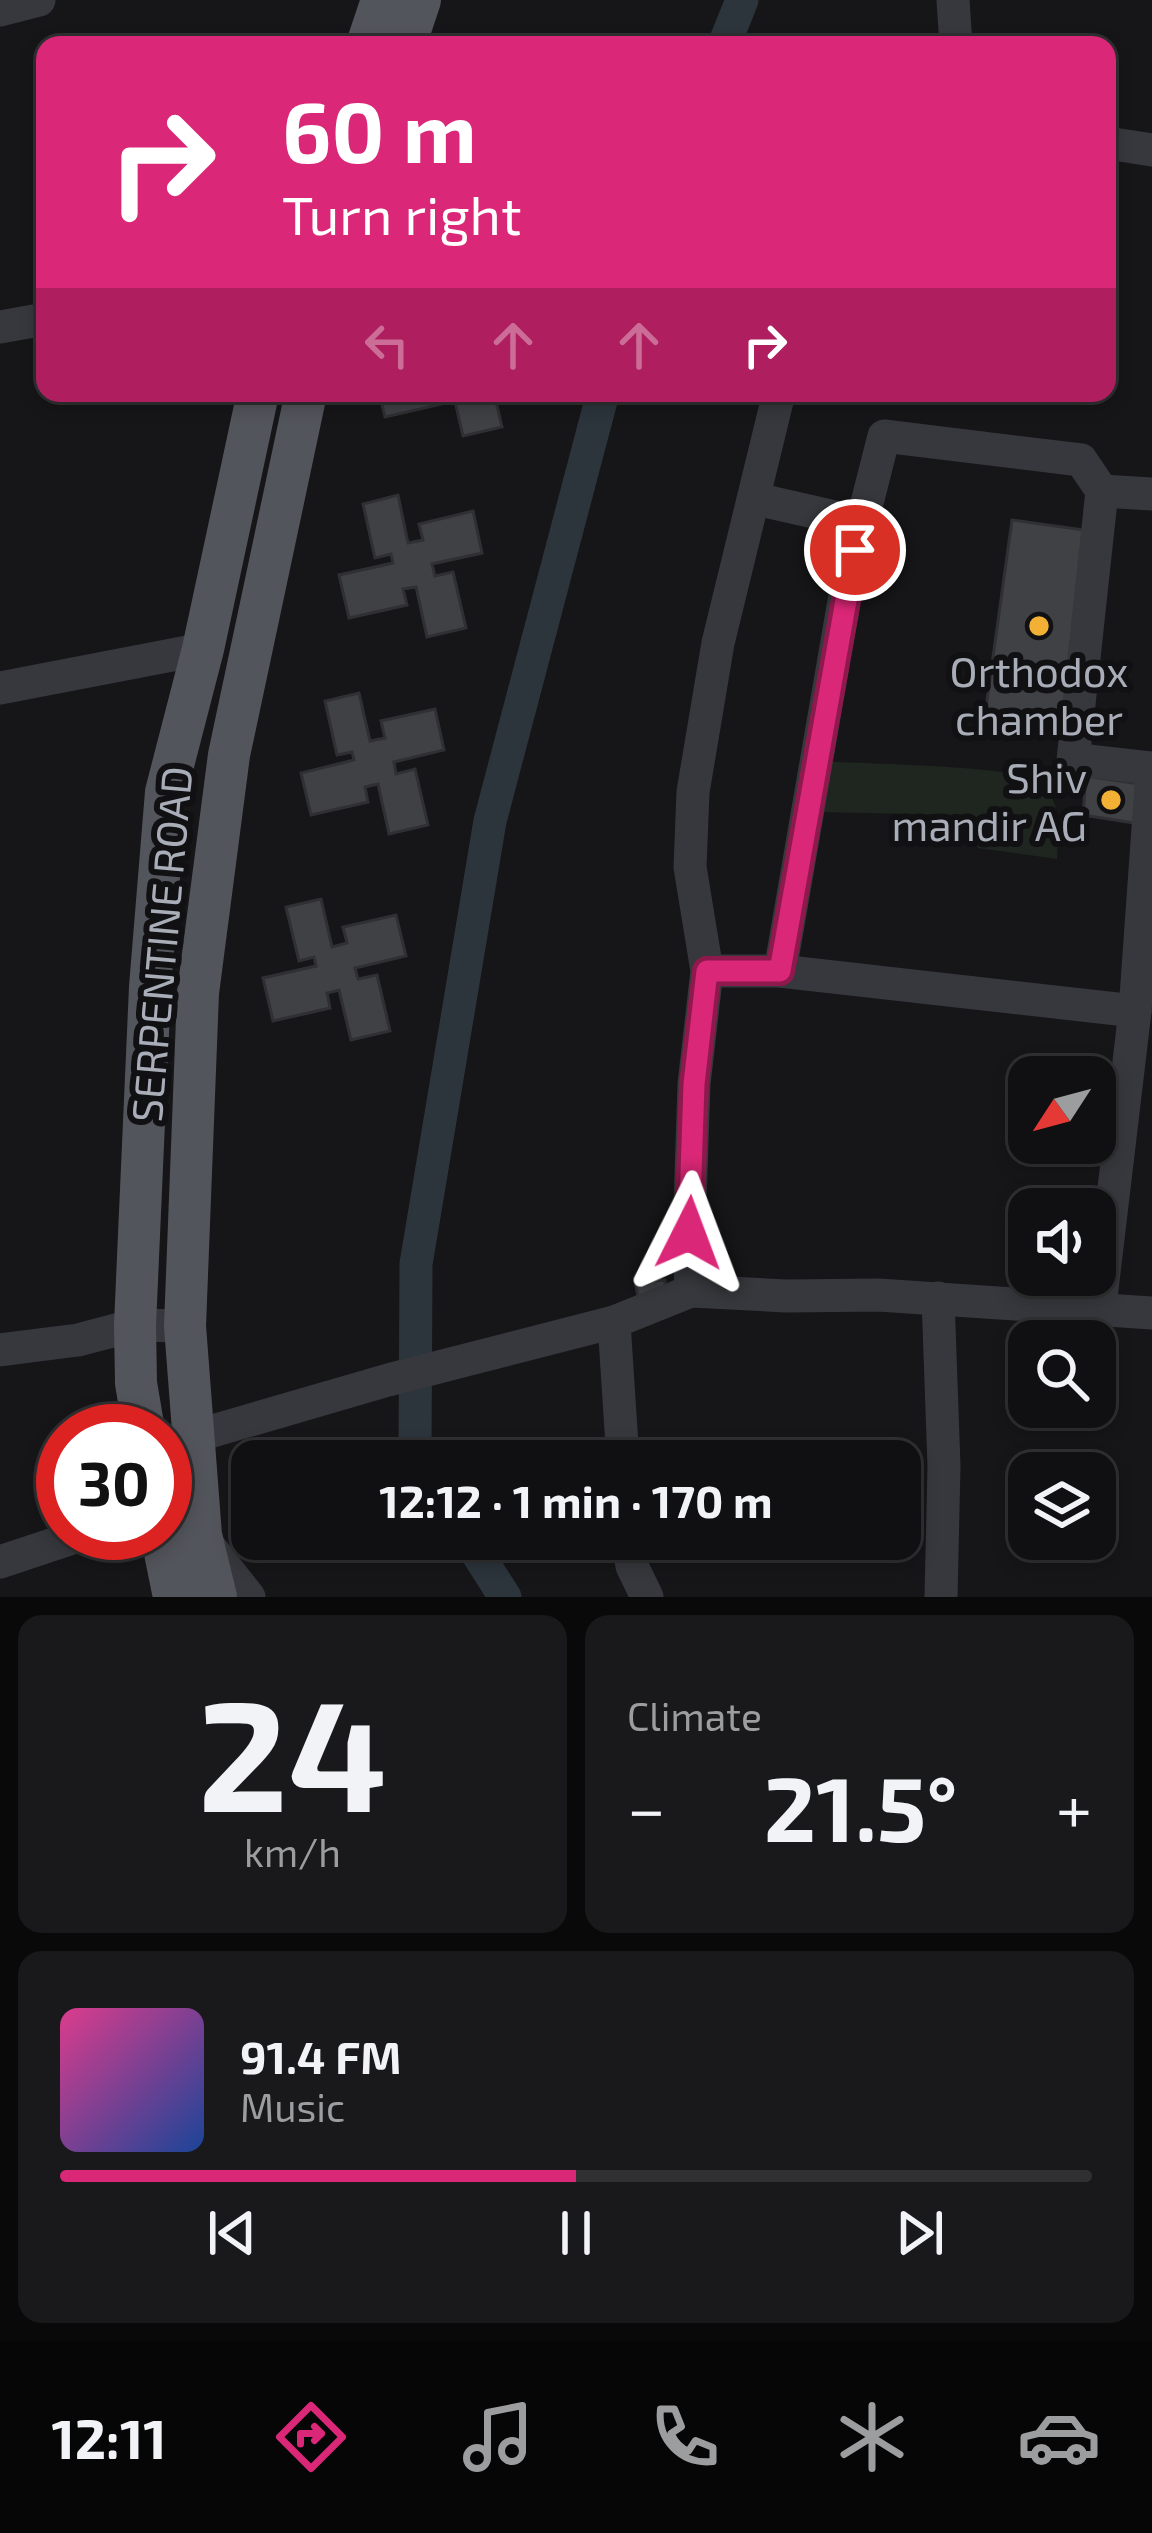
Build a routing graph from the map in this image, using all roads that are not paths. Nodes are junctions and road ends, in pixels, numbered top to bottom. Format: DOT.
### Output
graph roads {
  1 [pos="39,0"];
  2 [pos="382,0"];
  3 [pos="420,0"];
  4 [pos="953,0"];
  5 [pos="0,10"];
  6 [pos="370,36"];
  7 [pos="408,36"];
  8 [pos="955,36"];
  9 [pos="1116,144"];
  10 [pos="1152,150"];
  11 [pos="36,321"];
  12 [pos="0,327"];
  13 [pos="256,402"];
  14 [pos="304,402"];
  15 [pos="777,402"];
  16 [pos="1102,491"];
  17 [pos="1152,494"];
  18 [pos="756,499"];
  19 [pos="862,523"];
  20 [pos="202,649"];
  21 [pos="0,688"];
  22 [pos="1152,770"];
  23 [pos="707,971"];
  24 [pos="780,971"];
  25 [pos="149,987"];
  26 [pos="198,993"];
  27 [pos="1135,1011"];
  28 [pos="141,1168"];
  29 [pos="190,1168"];
  30 [pos="692,1291"];
  31 [pos="938,1298"];
  32 [pos="1100,1306"];
  33 [pos="1152,1313"];
  34 [pos="614,1322"];
  35 [pos="135,1325"];
  36 [pos="185,1326"];
  37 [pos="0,1350"];
  38 [pos="140,1404"];
  39 [pos="190,1404"];
  40 [pos="192,1437"];
  41 [pos="622,1440"];
  42 [pos="36,1550"];
  43 [pos="192,1556"];
  44 [pos="188,1560"];
  45 [pos="631,1560"];
  46 [pos="0,1562"];
  47 [pos="174,1597"];
  48 [pos="249,1597"];
  49 [pos="647,1597"];
  50 [pos="940,1597"];
  1 -- 5 [label="street"];
  2 -- 6 [label="main road"];
  3 -- 7 [label="main road"];
  4 -- 8 [label="street"];
  9 -- 10 [label="street"];
  11 -- 12 [label="street"];
  13 -- 20 [label="main road, SERPENTINE ROAD"];
  14 -- 26 [label="main road"];
  15 -- 18 [label="street"];
  16 -- 17 [label="street"];
  16 -- 19 [label="street"];
  16 -- 22 [label="street"];
  18 -- 19 [label="street"];
  18 -- 23 [label="street"];
  19 -- 24 [label="street"];
  20 -- 21 [label="street"];
  20 -- 25 [label="main road, SERPENTINE ROAD"];
  22 -- 27 [label="street"];
  23 -- 24 [label="street"];
  23 -- 30 [label="street"];
  24 -- 27 [label="street"];
  25 -- 26 [label="main road"];
  25 -- 28 [label="main road, SERPENTINE ROAD"];
  26 -- 29 [label="main road"];
  27 -- 32 [label="street"];
  28 -- 29 [label="main road"];
  28 -- 35 [label="main road, SERPENTINE ROAD"];
  29 -- 36 [label="main road"];
  30 -- 31 [label="street"];
  30 -- 34 [label="street"];
  31 -- 32 [label="street"];
  31 -- 50 [label="street"];
  32 -- 33 [label="street"];
  34 -- 40 [label="street"];
  34 -- 41 [label="street"];
  35 -- 36 [label="street"];
  35 -- 37 [label="street"];
  35 -- 38 [label="main road, SERPENTINE ROAD"];
  36 -- 39 [label="main road"];
  42 -- 46 [label="street"];
  43 -- 48 [label="street"];
  44 -- 47 [label="main road"];
  45 -- 49 [label="street"];
}
